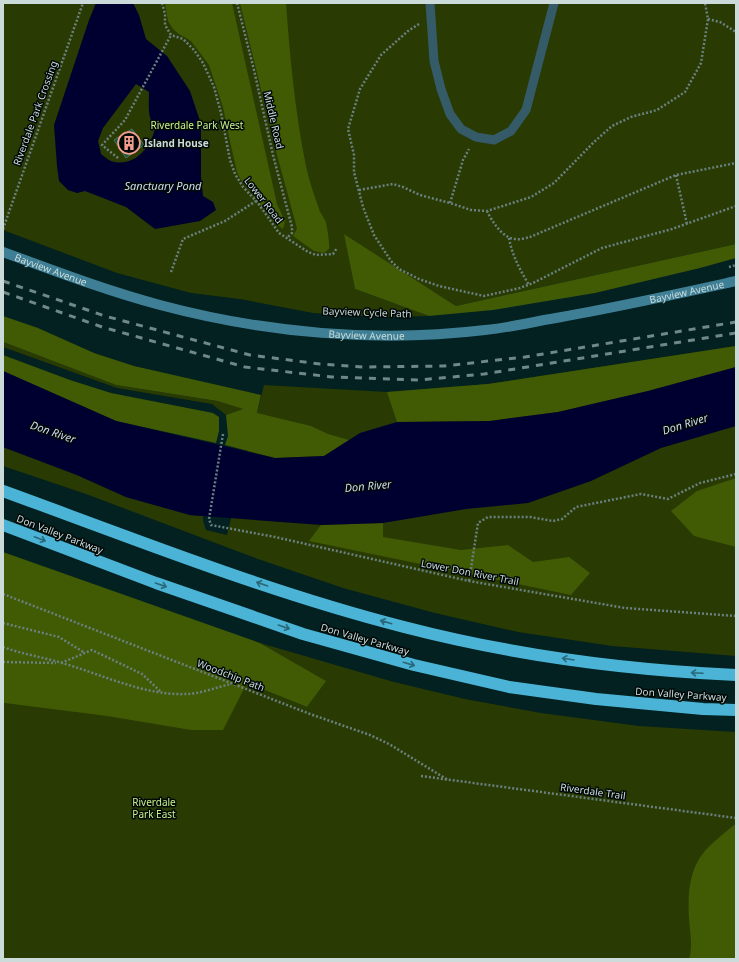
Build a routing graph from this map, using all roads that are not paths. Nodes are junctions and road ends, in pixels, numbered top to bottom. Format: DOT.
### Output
graph roads {
  1 [pos="430,3"];
  2 [pos="554,3"];
  3 [pos="3,252"];
  4 [pos="736,281"];
  5 [pos="3,491"];
  6 [pos="3,525"];
  7 [pos="736,675"];
  8 [pos="736,710"];
  1 -- 2 [label="lane"];
  3 -- 4 [label="main road, Bayview Avenue"];
  7 -- 5 [label="highway, Don Valley Parkway, one-way"];
  6 -- 8 [label="highway, Don Valley Parkway, one-way"];
}
